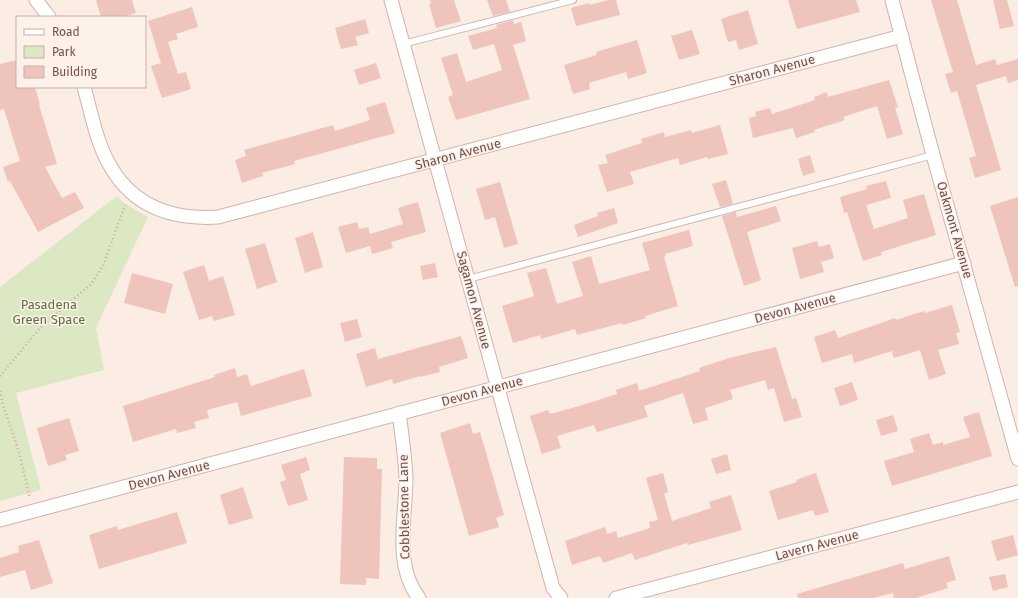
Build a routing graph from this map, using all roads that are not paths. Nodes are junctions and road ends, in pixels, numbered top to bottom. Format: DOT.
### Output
graph roads {
  1 [pos="36,0"];
  2 [pos="391,0"];
  3 [pos="573,0"];
  4 [pos="892,0"];
  5 [pos="48,16"];
  6 [pos="902,36"];
  7 [pos="404,44"];
  8 [pos="84,88"];
  9 [pos="933,155"];
  10 [pos="435,160"];
  11 [pos="964,263"];
  12 [pos="468,279"];
  13 [pos="498,387"];
  14 [pos="399,413"];
  15 [pos="1018,459"];
  16 [pos="1018,492"];
  17 [pos="0,520"];
  18 [pos="419,598"];
  19 [pos="561,598"];
  20 [pos="616,598"];
  1 -- 5 [label="street"];
  2 -- 7 [label="street, Sagamon Avenue"];
  3 -- 7 [label="lane"];
  4 -- 6 [label="street, Oakmont Avenue"];
  6 -- 9 [label="street, Oakmont Avenue"];
  6 -- 10 [label="street, Sharon Avenue"];
  7 -- 10 [label="street, Sagamon Avenue"];
  8 -- 10 [label="street, Sharon Avenue"];
  9 -- 11 [label="street, Oakmont Avenue"];
  9 -- 12 [label="lane"];
  10 -- 12 [label="street, Sagamon Avenue"];
  11 -- 13 [label="street, Devon Avenue"];
  11 -- 15 [label="street, Oakmont Avenue"];
  12 -- 13 [label="street, Sagamon Avenue"];
  13 -- 14 [label="street, Devon Avenue"];
  13 -- 19 [label="street, Sagamon Avenue"];
  14 -- 17 [label="street, Devon Avenue"];
  14 -- 18 [label="street, Cobblestone Lane"];
  16 -- 20 [label="street, Lavern Avenue"];
}
